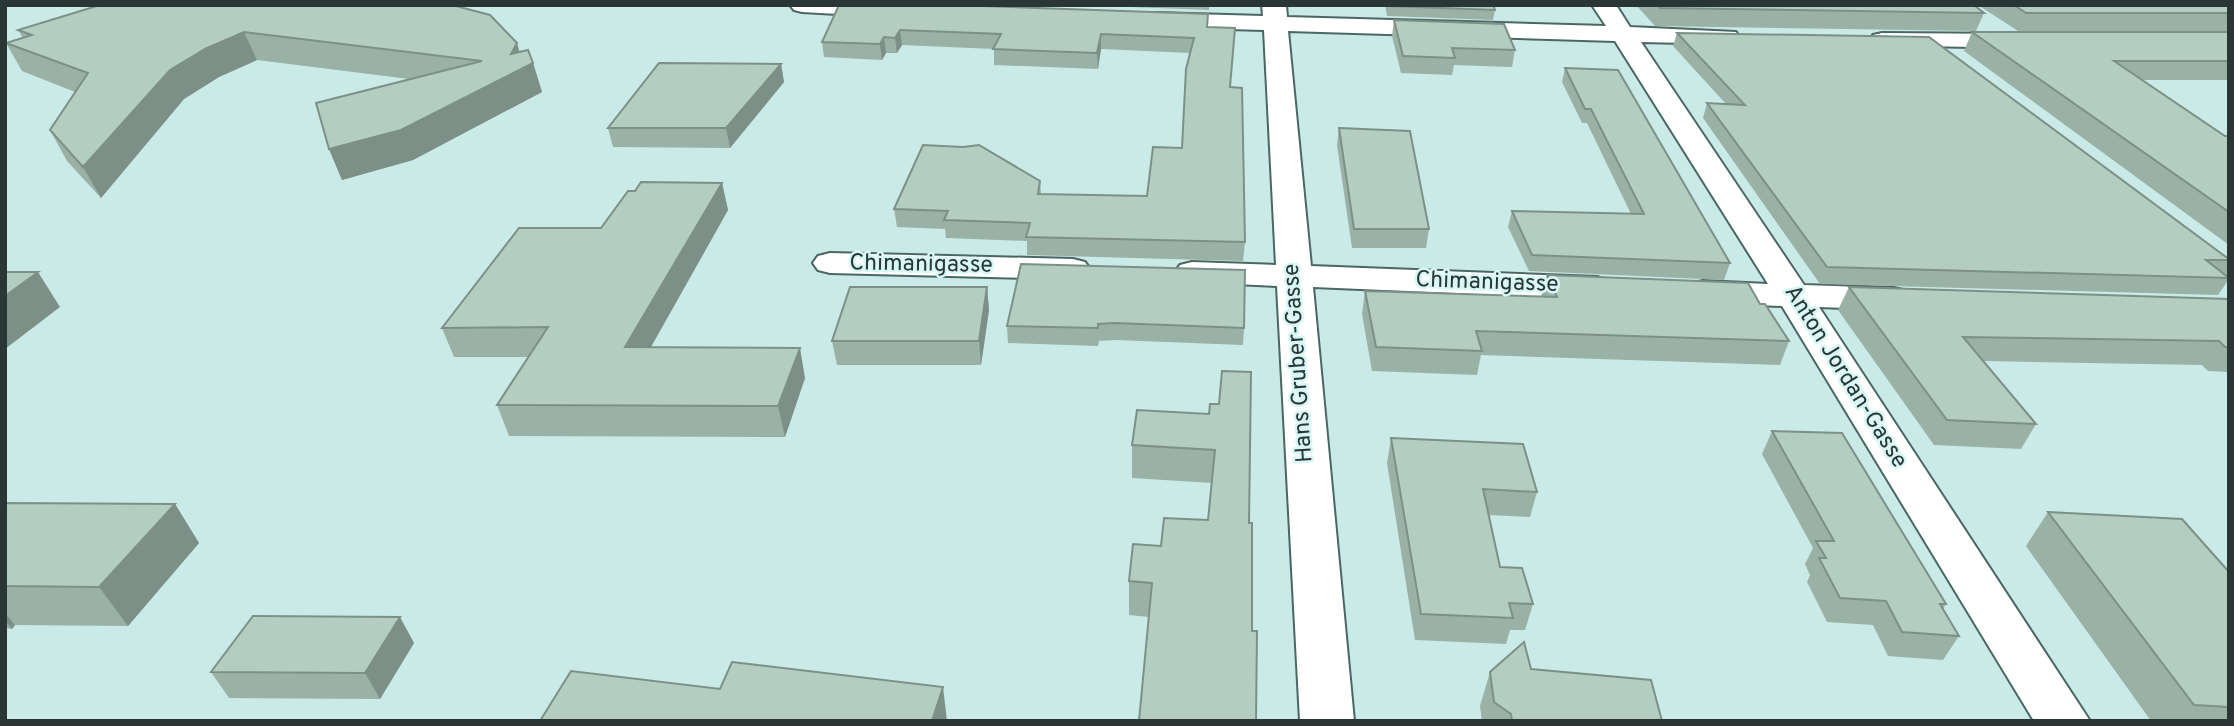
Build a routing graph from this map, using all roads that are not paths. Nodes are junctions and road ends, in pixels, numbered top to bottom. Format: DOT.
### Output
graph roads {
  1 [pos="1604,5"];
  2 [pos="808,6"];
  3 [pos="919,11"];
  4 [pos="1274,15"];
  5 [pos="1137,19"];
  6 [pos="1979,19"];
  7 [pos="1625,35"];
  8 [pos="1749,38"];
  9 [pos="1861,40"];
  10 [pos="1930,41"];
  11 [pos="2012,41"];
  12 [pos="2039,41"];
  13 [pos="1963,66"];
  14 [pos="830,263"];
  15 [pos="1102,270"];
  16 [pos="1156,271"];
  17 [pos="1292,275"];
  18 [pos="1627,289"];
  19 [pos="1669,291"];
  20 [pos="1794,296"];
  21 [pos="1930,300"];
  22 [pos="1327,721"];
  23 [pos="2063,721"];
  1 -- 7 [label="street, Anton Jordan-Gasse"];
  2 -- 3 [label="street"];
  4 -- 5 [label="street"];
  4 -- 7 [label="street"];
  4 -- 17 [label="street, Hans Gruber-Gasse"];
  6 -- 11 [label="street"];
  7 -- 8 [label="street"];
  7 -- 20 [label="street, Anton Jordan-Gasse"];
  9 -- 10 [label="street"];
  10 -- 11 [label="street"];
  10 -- 13 [label="street"];
  11 -- 12 [label="street"];
  14 -- 15 [label="street, Chimanigasse"];
  16 -- 17 [label="street, Chimanigasse"];
  17 -- 18 [label="street, Chimanigasse"];
  17 -- 22 [label="street, Hans Gruber-Gasse"];
  19 -- 20 [label="street"];
  20 -- 21 [label="street"];
  20 -- 23 [label="street, Anton Jordan-Gasse"];
}
